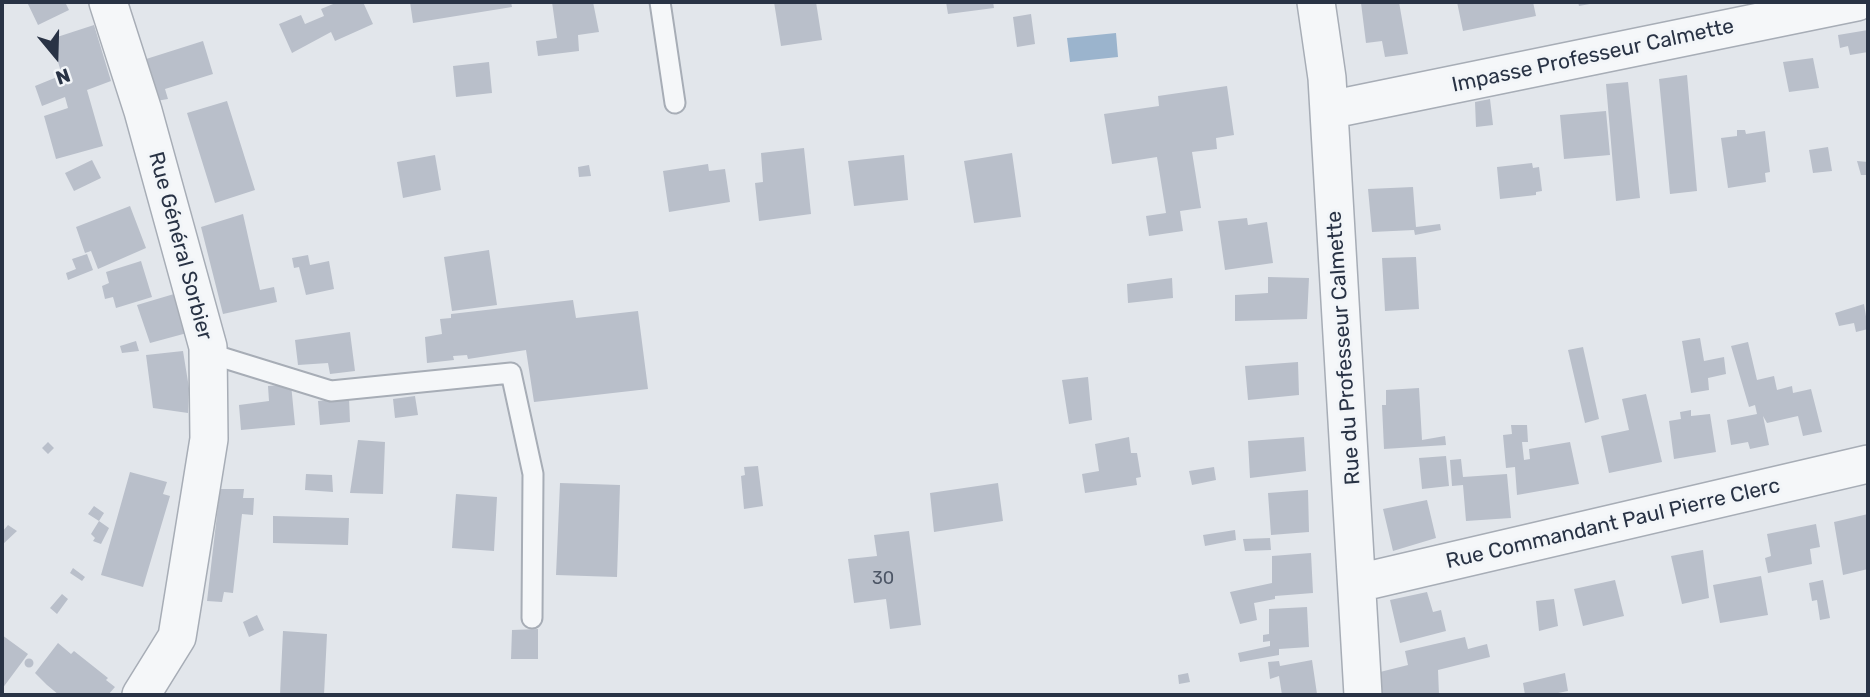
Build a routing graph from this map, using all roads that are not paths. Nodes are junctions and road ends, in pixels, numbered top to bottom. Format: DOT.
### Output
graph roads {
  1 [pos="108,2"];
  2 [pos="660,2"];
  3 [pos="1316,2"];
  4 [pos="1857,2"];
  5 [pos="675,103"];
  6 [pos="1329,110"];
  7 [pos="208,353"];
  8 [pos="1868,464"];
  9 [pos="1358,583"];
  10 [pos="532,618"];
  11 [pos="141,695"];
  12 [pos="1363,695"];
  1 -- 7 [label="street, Rue Général Sorbier"];
  2 -- 5 [label="lane"];
  3 -- 6 [label="street, Rue du Professeur Calmette"];
  4 -- 6 [label="street, Impasse Professeur Calmette"];
  6 -- 9 [label="street, Rue du Professeur Calmette"];
  7 -- 10 [label="lane"];
  7 -- 11 [label="street, Rue Général Sorbier"];
  8 -- 9 [label="street, Rue Commandant Paul Pierre Clerc"];
  9 -- 12 [label="street, Rue du Professeur Calmette"];
}
